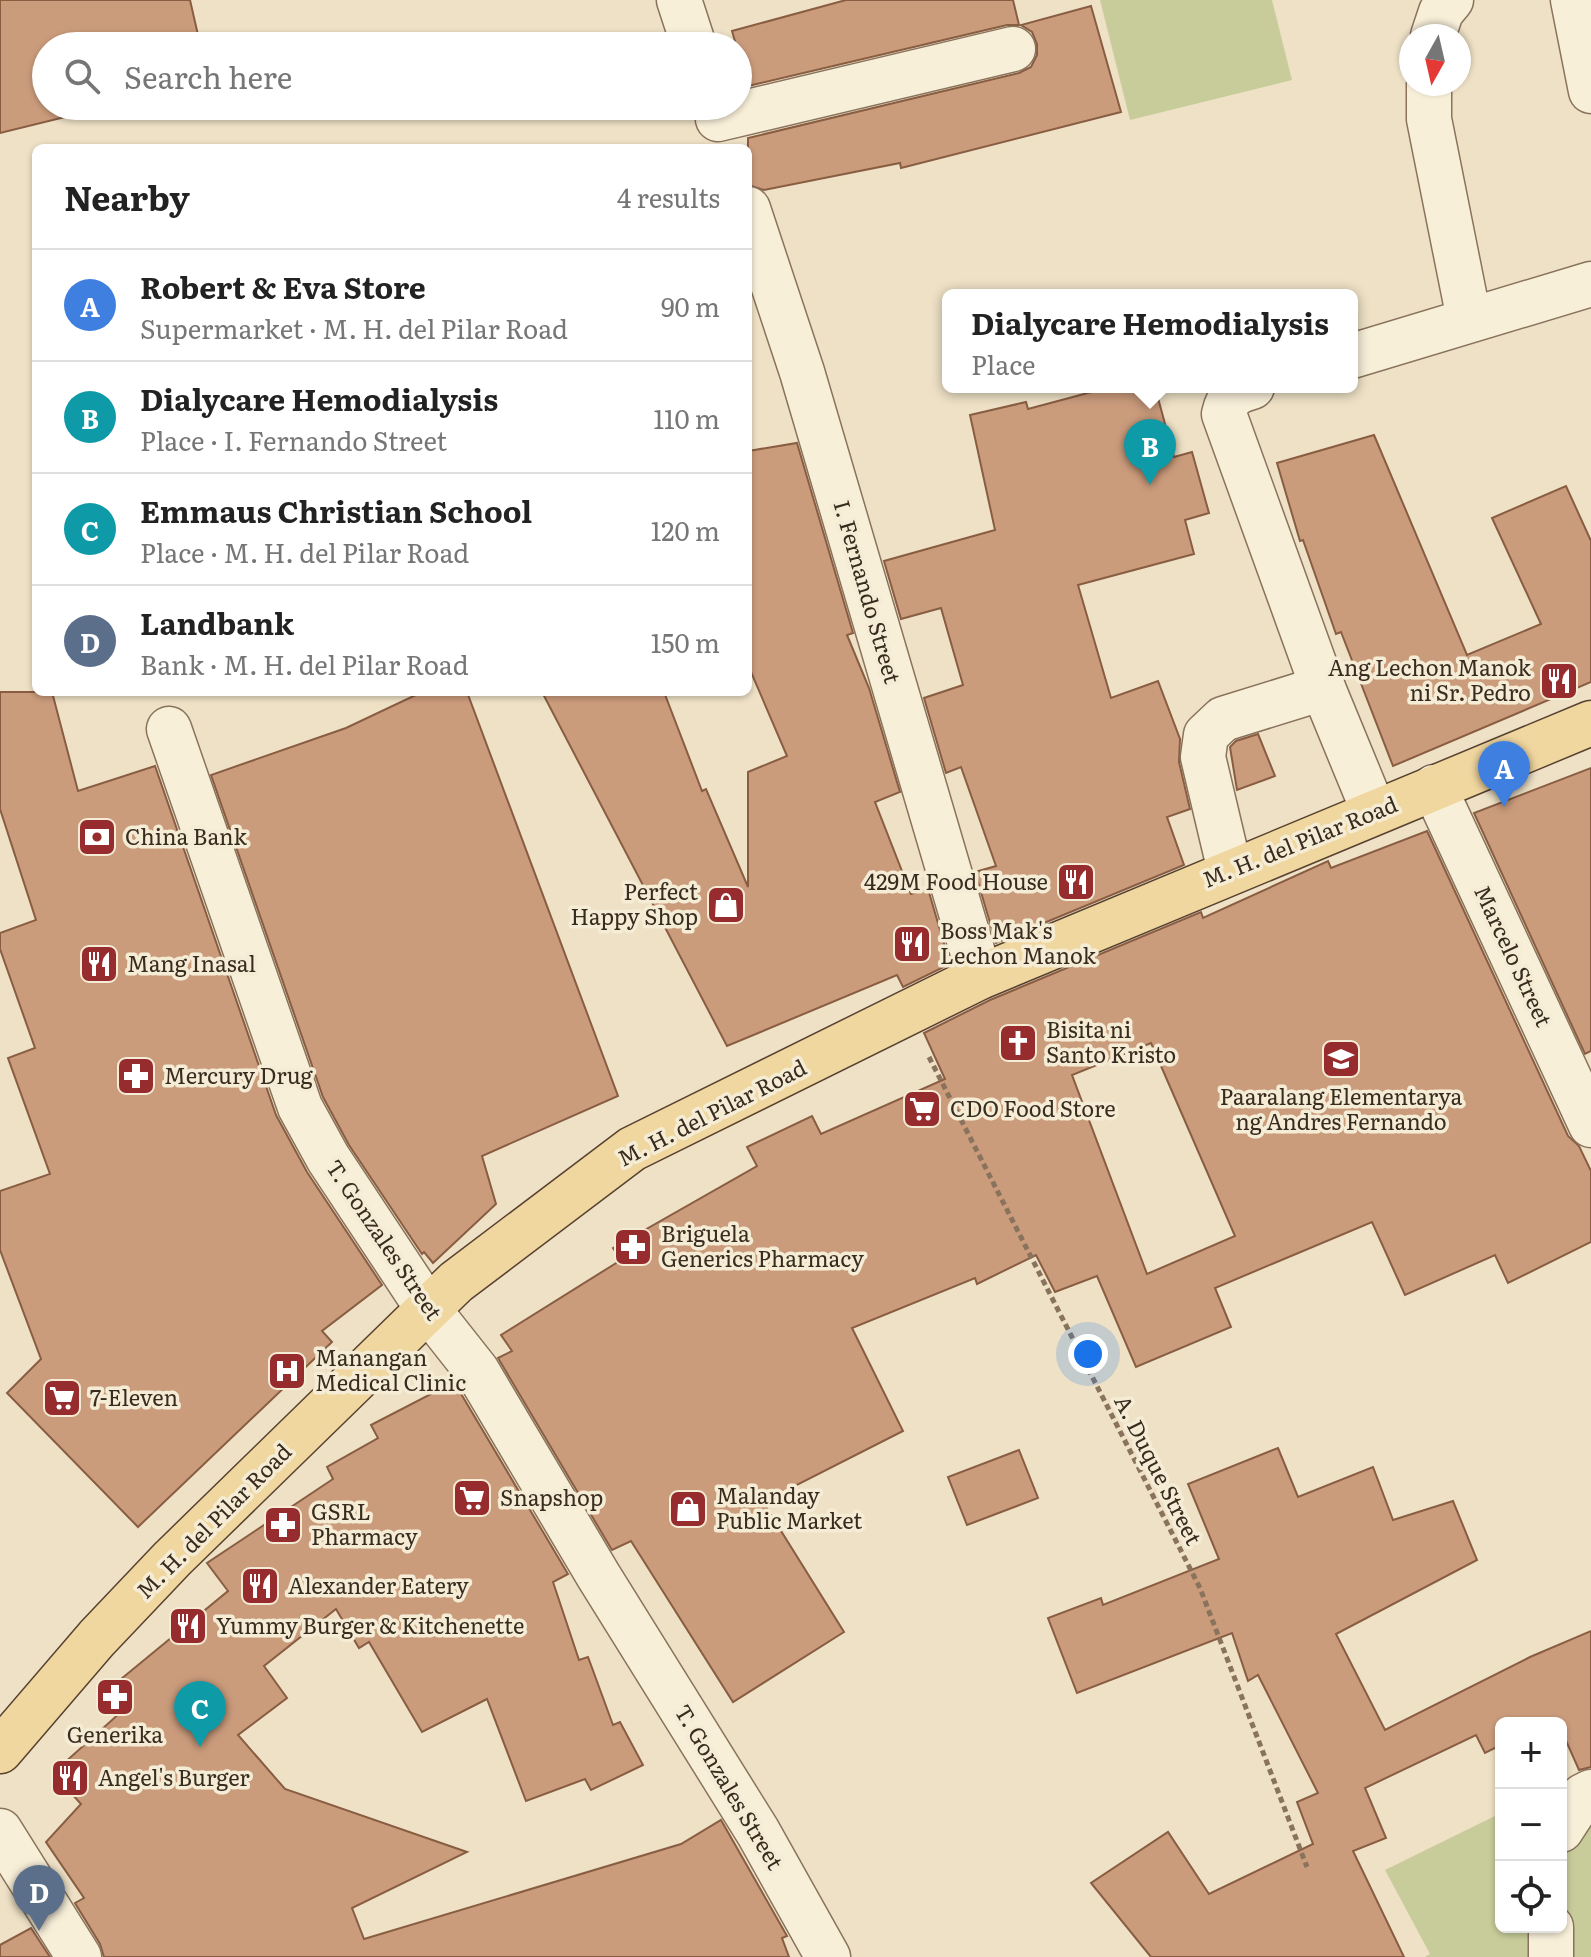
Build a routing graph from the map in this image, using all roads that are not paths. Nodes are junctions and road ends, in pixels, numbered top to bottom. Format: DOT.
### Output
graph roads {
  1 [pos="679,0"];
  2 [pos="1451,0"];
  3 [pos="1573,0"];
  4 [pos="1437,24"];
  5 [pos="689,32"];
  6 [pos="1013,49"];
  7 [pos="1591,91"];
  8 [pos="1429,96"];
  9 [pos="752,116"];
  10 [pos="752,221"];
  11 [pos="1591,284"];
  12 [pos="1469,319"];
  13 [pos="1358,354"];
  14 [pos="1234,393"];
  15 [pos="1323,688"];
  16 [pos="1591,723"];
  17 [pos="169,729"];
  18 [pos="1434,787"];
  19 [pos="1374,812"];
  20 [pos="1230,871"];
  21 [pos="980,977"];
  22 [pos="1591,1125"];
  23 [pos="428,1309"];
  24 [pos="0,1751"];
  25 [pos="1591,1792"];
  26 [pos="1567,1821"];
  27 [pos="0,1831"];
  28 [pos="1551,1933"];
  29 [pos="79,1957"];
  30 [pos="828,1957"];
  31 [pos="1551,1957"];
  1 -- 5 [label="street"];
  2 -- 4 [label="street"];
  3 -- 7 [label="street"];
  6 -- 9 [label="street"];
  8 -- 12 [label="street"];
  10 -- 21 [label="street, I. Fernando Street"];
  11 -- 12 [label="street"];
  12 -- 13 [label="street"];
  14 -- 15 [label="street"];
  15 -- 19 [label="street"];
  15 -- 20 [label="street"];
  16 -- 18 [label="main road, M. H. del Pilar Road"];
  17 -- 23 [label="street, T. Gonzales Street"];
  18 -- 19 [label="main road, M. H. del Pilar Road"];
  18 -- 22 [label="street, Marcelo Street"];
  19 -- 20 [label="main road, M. H. del Pilar Road"];
  20 -- 21 [label="main road, M. H. del Pilar Road"];
  21 -- 23 [label="main road, M. H. del Pilar Road"];
  23 -- 24 [label="main road, M. H. del Pilar Road"];
  23 -- 30 [label="street, T. Gonzales Street"];
  25 -- 26 [label="street"];
  27 -- 29 [label="street"];
  28 -- 31 [label="street"];
}
